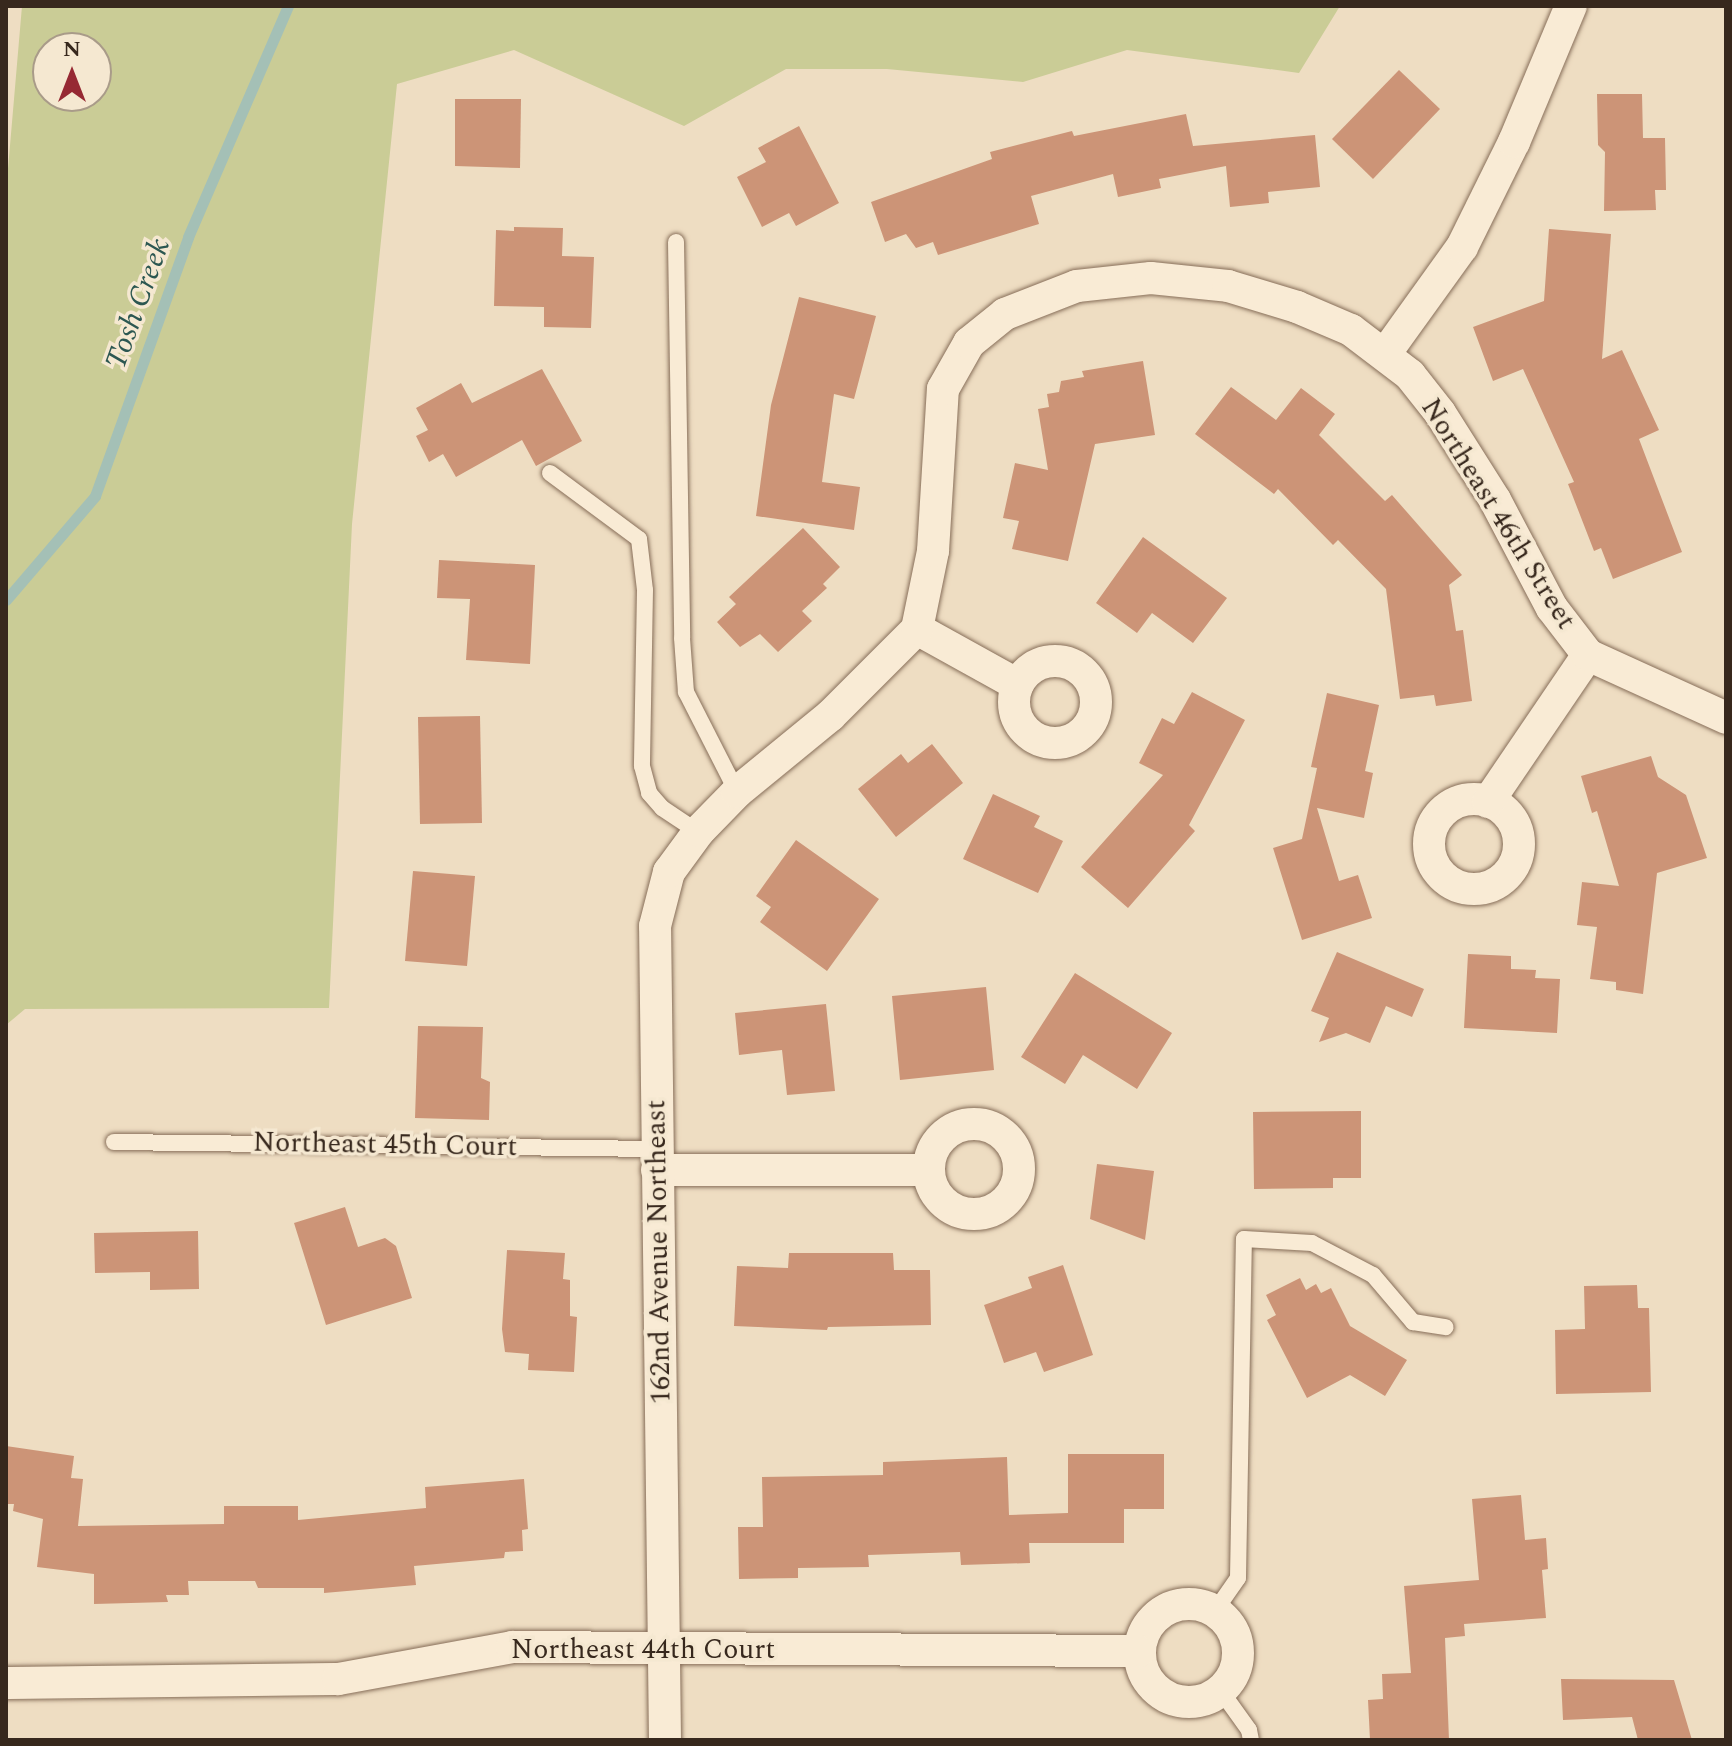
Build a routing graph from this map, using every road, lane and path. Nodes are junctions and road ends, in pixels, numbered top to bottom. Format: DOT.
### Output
graph roads {
  1 [pos="1571,6"];
  2 [pos="676,242"];
  3 [pos="1385,354"];
  4 [pos="550,473"];
  5 [pos="917,629"];
  6 [pos="1588,655"];
  7 [pos="1018,685"];
  8 [pos="1726,718"];
  9 [pos="737,792"];
  10 [pos="1488,802"];
  11 [pos="698,832"];
  12 [pos="114,1142"];
  13 [pos="657,1160"];
  14 [pos="929,1170"];
  15 [pos="1446,1327"];
  16 [pos="1215,1611"];
  17 [pos="664,1650"];
  18 [pos="1139,1651"];
  19 [pos="6,1683"];
  20 [pos="1221,1691"];
  21 [pos="665,1740"];
  22 [pos="1251,1740"];
  1 -- 3 [label="street"];
  2 -- 9 [label="lane"];
  3 -- 5 [label="street, Northeast 46th Street"];
  3 -- 6 [label="street, Northeast 46th Street"];
  4 -- 11 [label="lane"];
  5 -- 7 [label="street"];
  5 -- 9 [label="street"];
  6 -- 8 [label="street, Northeast 46th Street"];
  6 -- 10 [label="street"];
  9 -- 11 [label="street, 162nd Avenue Northeast"];
  11 -- 13 [label="street, 162nd Avenue Northeast"];
  12 -- 13 [label="lane, Northeast 45th Court"];
  13 -- 14 [label="street, Northeast 45th Court"];
  13 -- 17 [label="street, 162nd Avenue Northeast"];
  15 -- 16 [label="lane"];
  16 -- 18 [label="street"];
  16 -- 20 [label="street"];
  17 -- 18 [label="street, Northeast 44th Court"];
  17 -- 19 [label="street, Northeast 44th Court"];
  17 -- 21 [label="street, 162nd Avenue Northeast"];
  18 -- 20 [label="street"];
  20 -- 22 [label="lane"];
}
